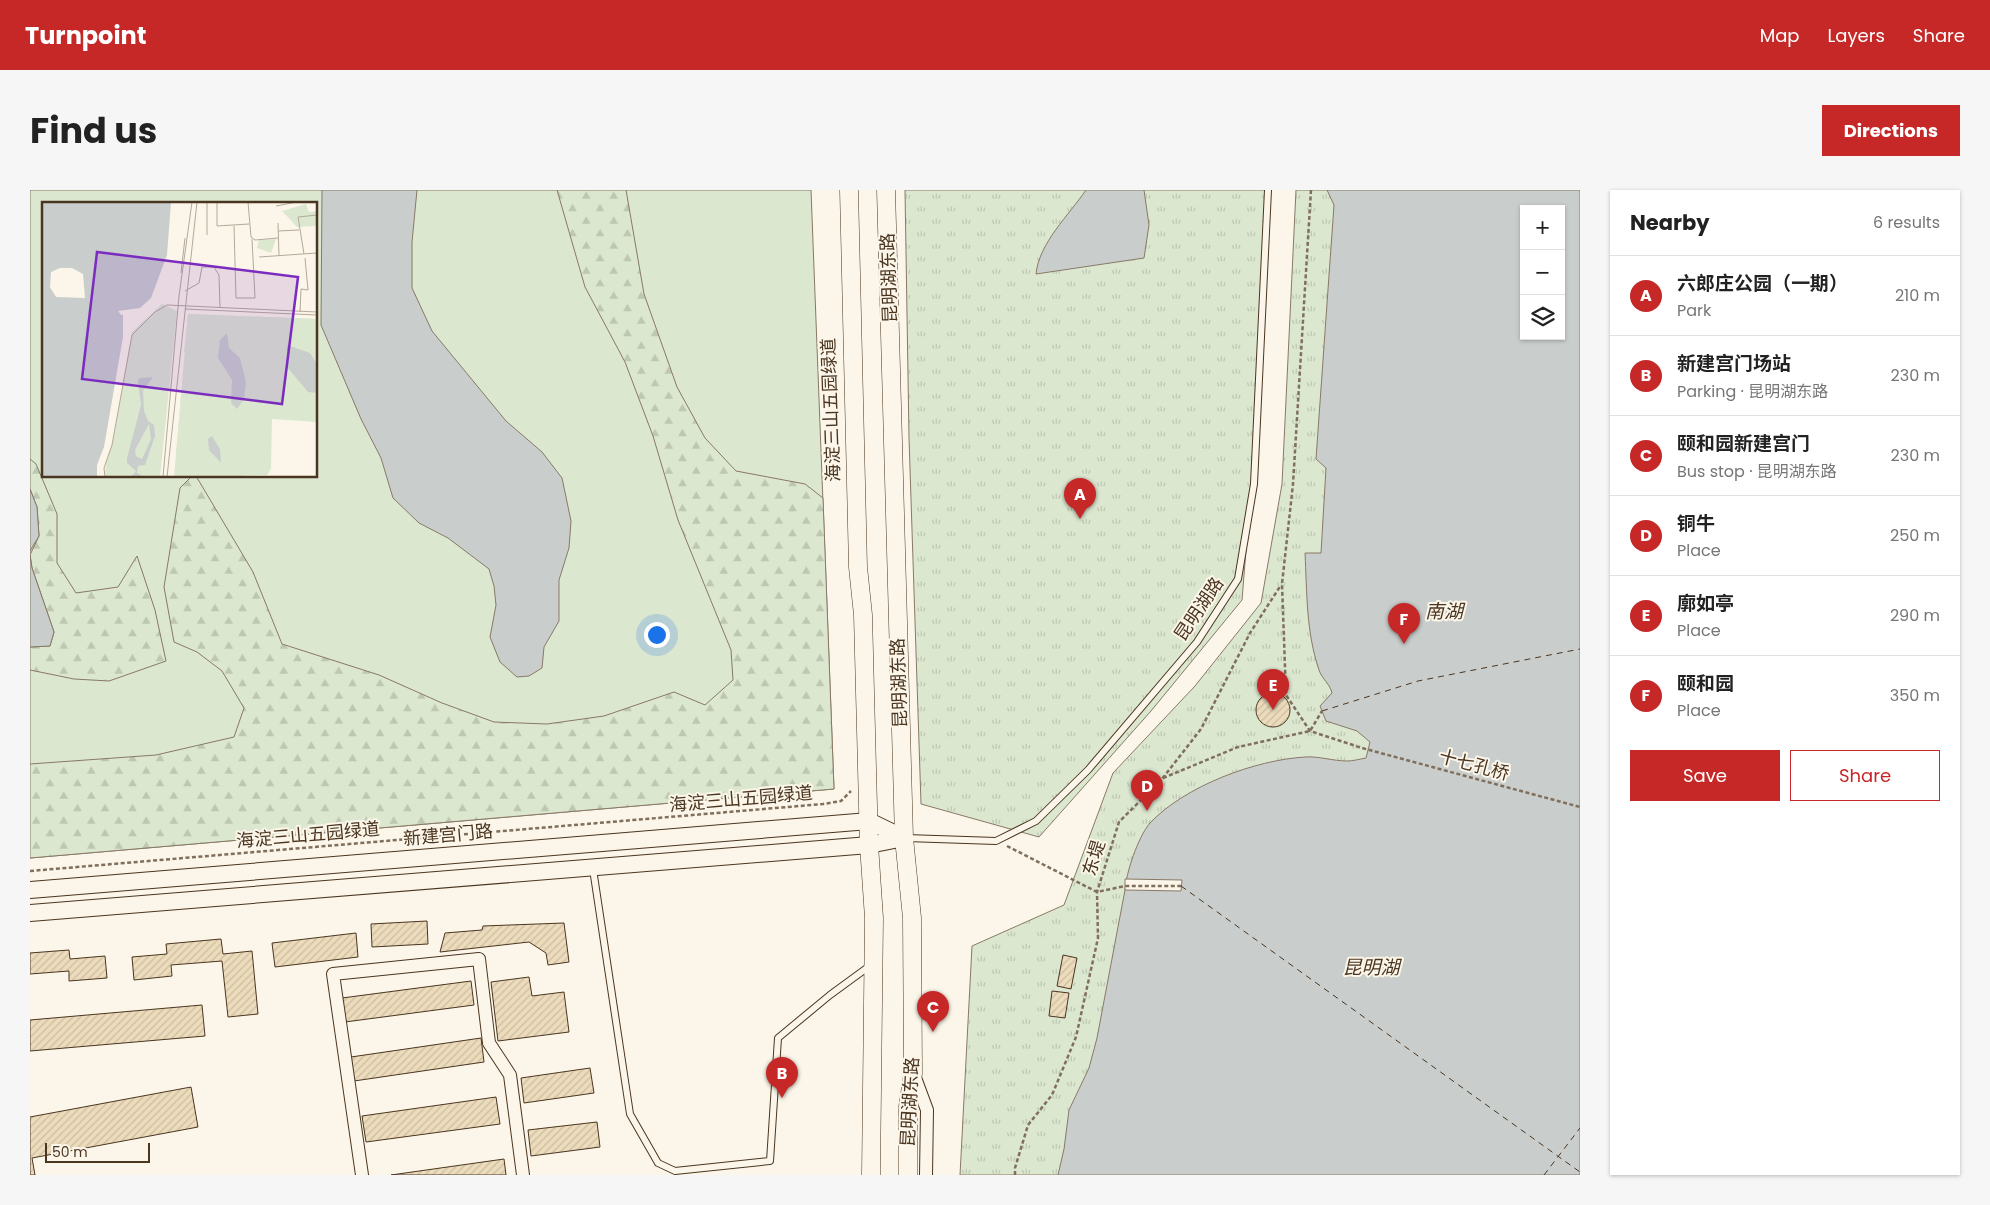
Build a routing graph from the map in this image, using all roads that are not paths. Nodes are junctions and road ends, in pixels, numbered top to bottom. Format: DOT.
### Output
graph roads {
  1 [pos="849,190"];
  2 [pos="886,190"];
  3 [pos="1268,190"];
  4 [pos="869,821"];
  5 [pos="904,838"];
  6 [pos="869,845"];
  7 [pos="593,867"];
  8 [pos="30,890"];
  9 [pos="30,913"];
  10 [pos="874,963"];
  11 [pos="913,1073"];
  12 [pos="362,1175"];
  13 [pos="523,1175"];
  14 [pos="872,1175"];
  15 [pos="908,1175"];
  16 [pos="926,1175"];
  1 -- 4 [label="main road, 昆明湖东路"];
  2 -- 5 [label="main road, 昆明湖东路"];
  3 -- 5 [label="lane, 昆明湖路"];
  4 -- 5 [label="street"];
  4 -- 6 [label="main road, 昆明湖东路"];
  4 -- 8 [label="street, 新建宫门路"];
  5 -- 6 [label="street"];
  5 -- 11 [label="main road, 昆明湖东路"];
  6 -- 7 [label="street"];
  6 -- 10 [label="main road, 昆明湖东路"];
  7 -- 9 [label="street"];
  7 -- 10 [label="lane"];
  10 -- 14 [label="main road, 昆明湖东路"];
  11 -- 15 [label="main road, 昆明湖东路"];
  11 -- 16 [label="street"];
  12 -- 13 [label="street"];
}
